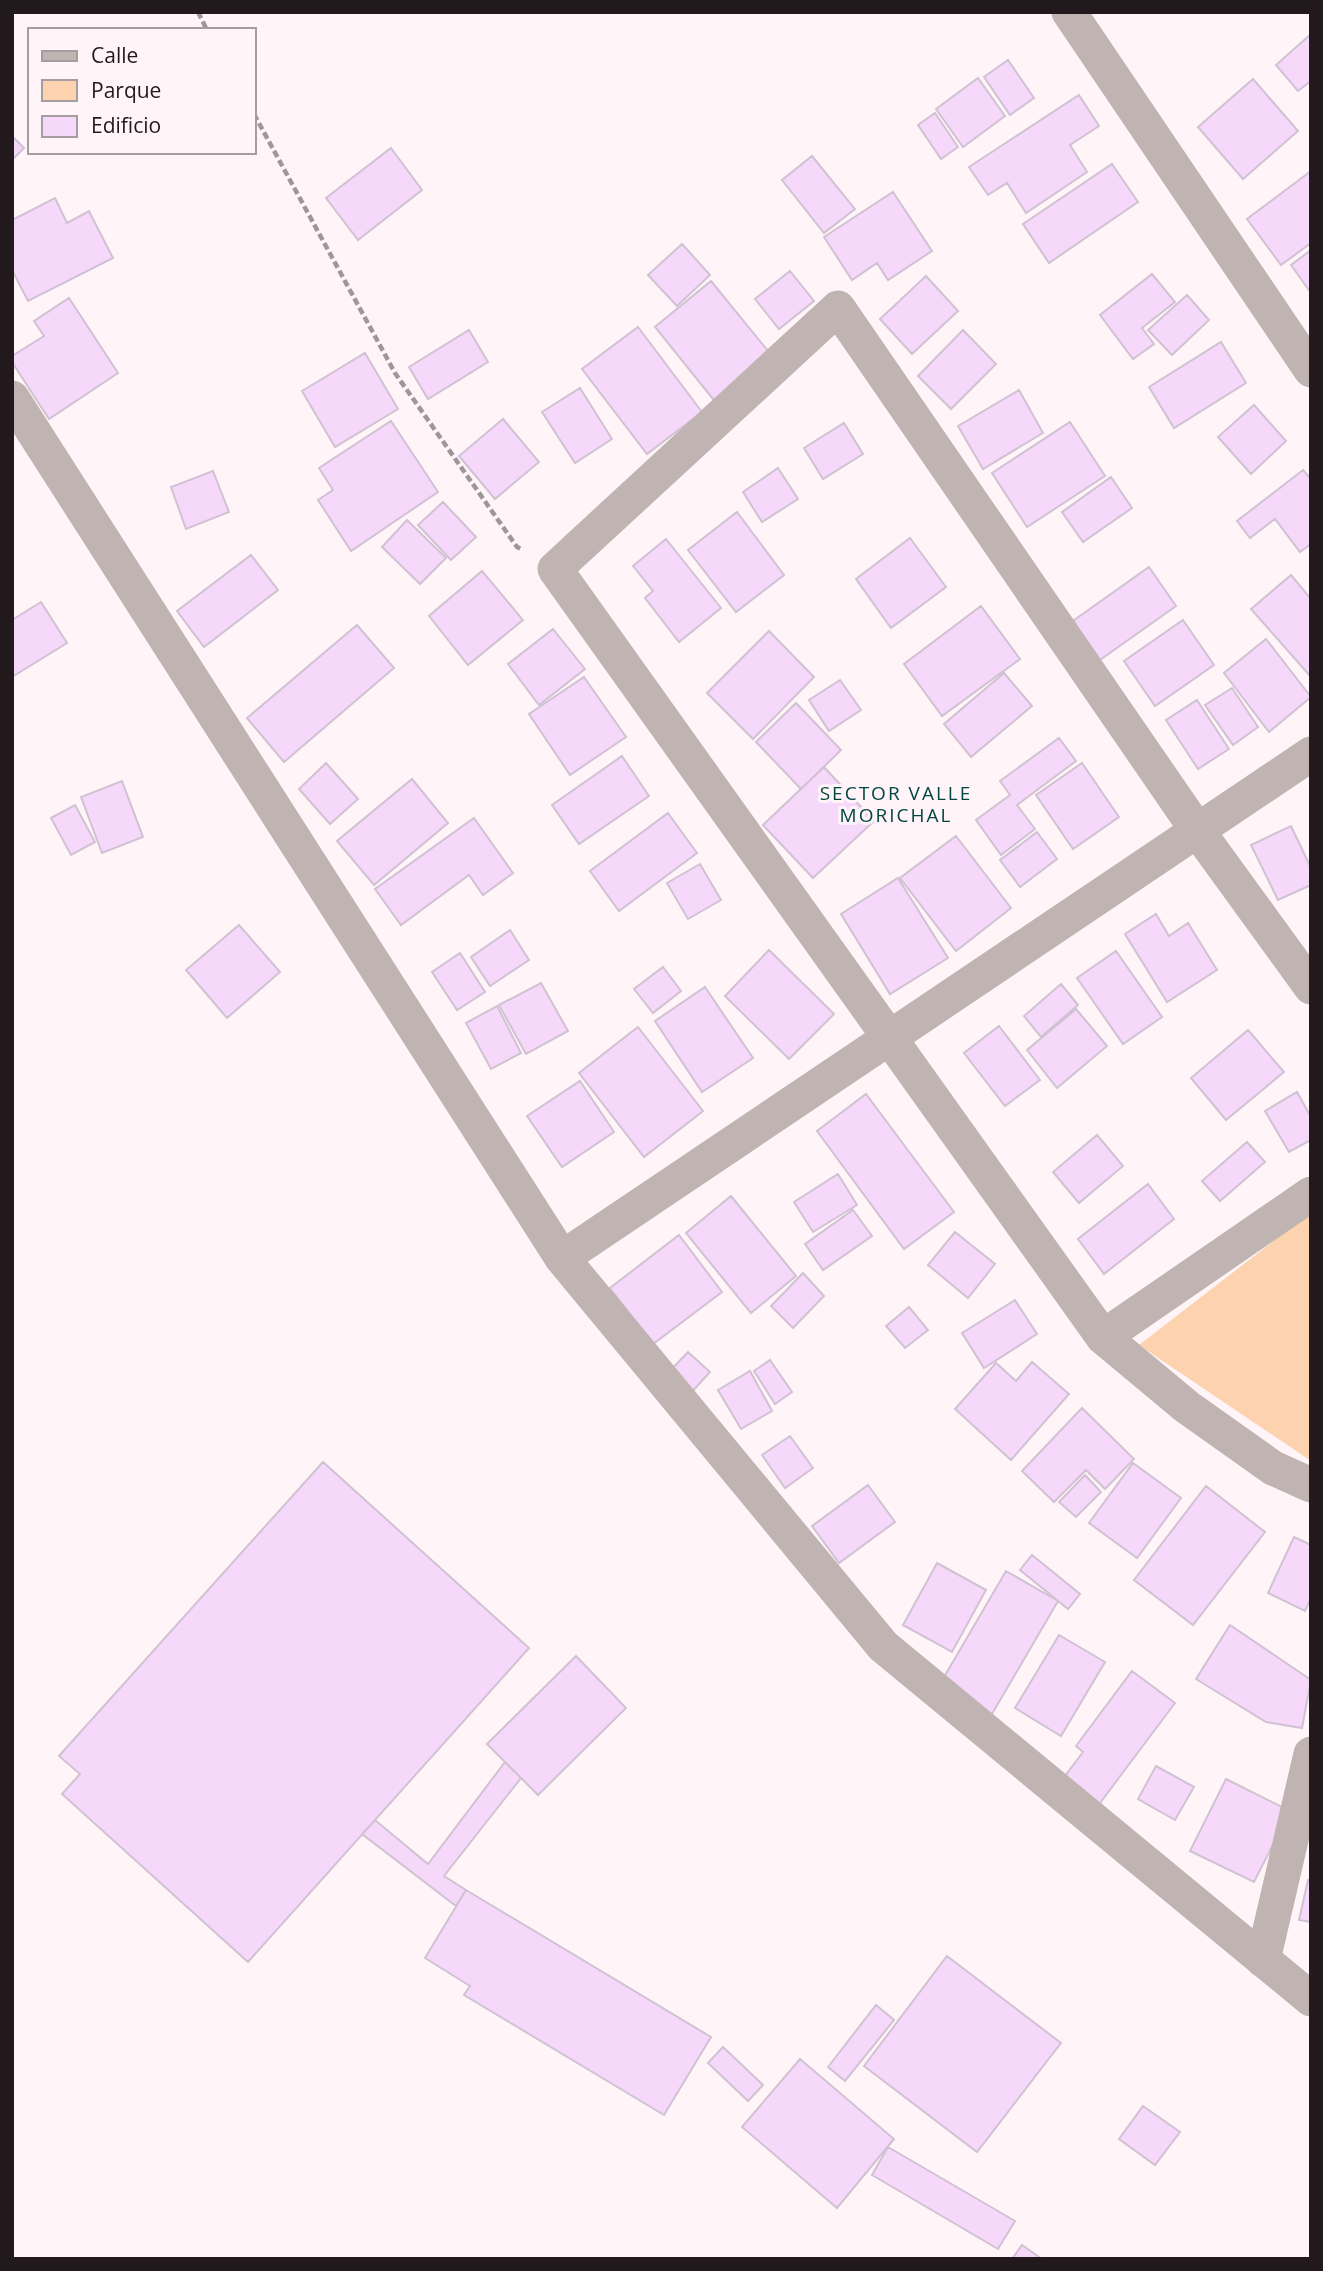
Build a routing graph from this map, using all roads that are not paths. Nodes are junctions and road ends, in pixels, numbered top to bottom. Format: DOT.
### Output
graph roads {
  1 [pos="1069,12"];
  2 [pos="1311,370"];
  3 [pos="12,398"];
  4 [pos="1311,754"];
  5 [pos="1197,830"];
  6 [pos="1311,987"];
  7 [pos="890,1037"];
  8 [pos="1311,1194"];
  9 [pos="562,1258"];
  10 [pos="1103,1338"];
  11 [pos="1311,1485"];
  12 [pos="1311,1754"];
  13 [pos="1264,1960"];
  14 [pos="1311,1999"];
  1 -- 2 [label="street"];
  3 -- 9 [label="street"];
  4 -- 5 [label="street"];
  5 -- 6 [label="street"];
  5 -- 7 [label="street"];
  5 -- 7 [label="street"];
  7 -- 9 [label="street"];
  7 -- 10 [label="street"];
  8 -- 10 [label="street"];
  9 -- 13 [label="street"];
  10 -- 11 [label="street"];
  12 -- 13 [label="street"];
  13 -- 14 [label="street"];
}
